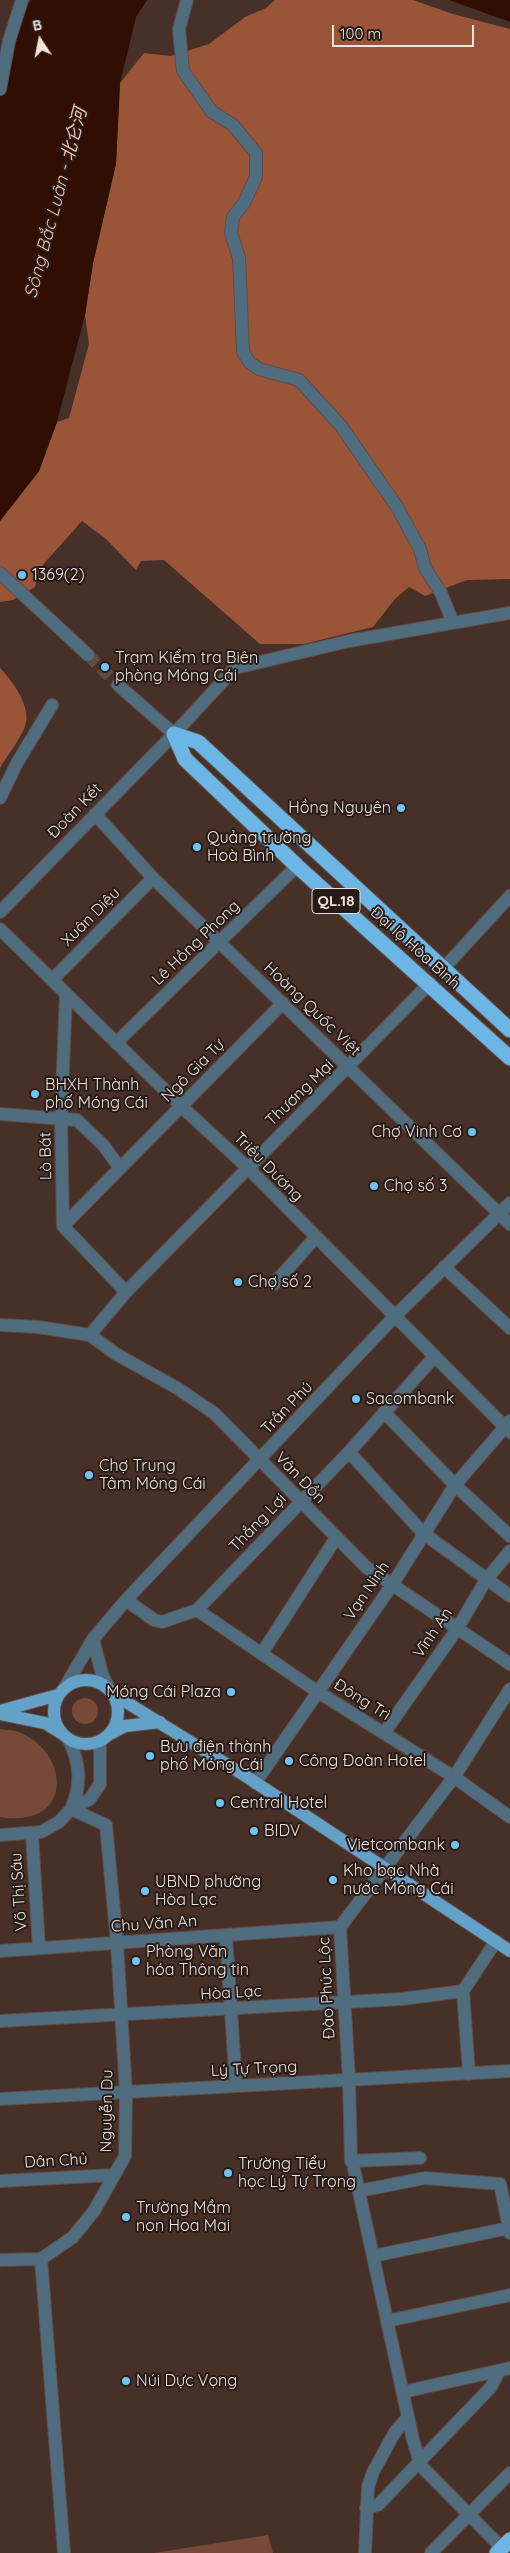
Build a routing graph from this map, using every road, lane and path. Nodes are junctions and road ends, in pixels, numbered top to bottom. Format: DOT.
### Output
graph roads {
  1 [pos="22,0"];
  2 [pos="187,0"];
  3 [pos="0,89"];
  4 [pos="0,573"];
  5 [pos="510,613"];
  6 [pos="453,623"];
  7 [pos="88,655"];
  8 [pos="118,685"];
  9 [pos="52,706"];
  10 [pos="174,734"];
  11 [pos="0,798"];
  12 [pos="95,814"];
  13 [pos="288,826"];
  14 [pos="273,842"];
  15 [pos="297,866"];
  16 [pos="153,878"];
  17 [pos="510,896"];
  18 [pos="0,912"];
  19 [pos="0,929"];
  20 [pos="221,942"];
  21 [pos="442,970"];
  22 [pos="52,980"];
  23 [pos="430,983"];
  24 [pos="66,994"];
  25 [pos="283,1003"];
  26 [pos="510,1030"];
  27 [pos="116,1043"];
  28 [pos="510,1058"];
  29 [pos="349,1067"];
  30 [pos="181,1106"];
  31 [pos="0,1114"];
  32 [pos="62,1118"];
  33 [pos="246,1167"];
  34 [pos="120,1168"];
  35 [pos="510,1204"];
  36 [pos="500,1214"];
  37 [pos="510,1224"];
  38 [pos="63,1226"];
  39 [pos="315,1238"];
  40 [pos="444,1267"];
  41 [pos="274,1284"];
  42 [pos="126,1292"];
  43 [pos="395,1316"];
  44 [pos="0,1325"];
  45 [pos="510,1328"];
  46 [pos="90,1335"];
  47 [pos="435,1356"];
  48 [pos="384,1412"];
  49 [pos="508,1427"];
  50 [pos="349,1452"];
  51 [pos="260,1460"];
  52 [pos="455,1485"];
  53 [pos="301,1502"];
  54 [pos="423,1533"];
  55 [pos="510,1536"];
  56 [pos="336,1538"];
  57 [pos="510,1551"];
  58 [pos="486,1580"];
  59 [pos="392,1585"];
  60 [pos="510,1596"];
  61 [pos="126,1600"];
  62 [pos="197,1610"];
  63 [pos="457,1628"];
  64 [pos="94,1640"];
  65 [pos="262,1653"];
  66 [pos="510,1664"];
  67 [pos="510,1689"];
  68 [pos="62,1691"];
  69 [pos="111,1691"];
  70 [pos="318,1692"];
  71 [pos="0,1712"];
  72 [pos="160,1722"];
  73 [pos="384,1733"];
  74 [pos="66,1737"];
  75 [pos="105,1738"];
  76 [pos="454,1777"];
  77 [pos="255,1782"];
  78 [pos="72,1809"];
  79 [pos="510,1817"];
  80 [pos="32,1834"];
  81 [pos="0,1835"];
  82 [pos="386,1868"];
  83 [pos="340,1927"];
  84 [pos="226,1936"];
  85 [pos="496,1941"];
  86 [pos="117,1943"];
  87 [pos="40,1948"];
  88 [pos="0,1951"];
  89 [pos="510,1951"];
  90 [pos="463,1991"];
  91 [pos="343,2001"];
  92 [pos="231,2010"];
  93 [pos="121,2014"];
  94 [pos="0,2021"];
  95 [pos="510,2071"];
  96 [pos="469,2074"];
  97 [pos="349,2080"];
  98 [pos="236,2086"];
  99 [pos="126,2093"];
  100 [pos="0,2099"];
  101 [pos="420,2158"];
  102 [pos="352,2165"];
  103 [pos="114,2175"];
  104 [pos="0,2181"];
  105 [pos="359,2192"];
  106 [pos="510,2230"];
  107 [pos="373,2256"];
  108 [pos="41,2259"];
  109 [pos="0,2260"];
  110 [pos="510,2295"];
  111 [pos="387,2321"];
  112 [pos="504,2369"];
  113 [pos="403,2392"];
  114 [pos="408,2417"];
  115 [pos="420,2462"];
  116 [pos="510,2473"];
  117 [pos="366,2508"];
  118 [pos="471,2514"];
  119 [pos="503,2547"];
  120 [pos="64,2553"];
  121 [pos="365,2553"];
  122 [pos="432,2553"];
  1 -- 3 [label="street"];
  2 -- 6 [label="street"];
  4 -- 7 [label="street"];
  5 -- 6 [label="street, Đoàn Kết"];
  6 -- 10 [label="street, Đoàn Kết"];
  8 -- 10 [label="street, Đại lộ Hòa Bình / QL.18"];
  9 -- 11 [label="street"];
  10 -- 12 [label="street, Đoàn Kết"];
  10 -- 13 [label="highway, Đại lộ Hòa Bình / QL.18"];
  10 -- 14 [label="highway, Đại lộ Hòa Bình / QL.18"];
  12 -- 16 [label="street, Hoàng Quốc Việt"];
  12 -- 18 [label="street, Đoàn Kết"];
  13 -- 14 [label="highway"];
  13 -- 21 [label="highway, Đại lộ Hòa Bình / QL.18"];
  14 -- 15 [label="highway, Đại lộ Hòa Bình / QL.18"];
  15 -- 20 [label="street, Lê Hồng Phong"];
  15 -- 23 [label="highway, Đại lộ Hòa Bình / QL.18"];
  16 -- 20 [label="street, Hoàng Quốc Việt"];
  16 -- 22 [label="street, Xuân Diệu"];
  17 -- 21 [label="street"];
  19 -- 22 [label="street, Triều Dương"];
  20 -- 25 [label="street, Hoàng Quốc Việt"];
  20 -- 27 [label="street, Lê Hồng Phong"];
  21 -- 23 [label="highway"];
  21 -- 26 [label="highway, Đại lộ Hòa Bình / QL.18"];
  22 -- 24 [label="street, Triều Dương"];
  23 -- 28 [label="highway, Đại lộ Hòa Bình / QL.18"];
  23 -- 29 [label="street, Thương Mại"];
  24 -- 27 [label="street, Triều Dương"];
  24 -- 32 [label="street, Lò Bát"];
  25 -- 29 [label="street, Hoàng Quốc Việt"];
  25 -- 30 [label="street, Ngô Gia Tự"];
  27 -- 30 [label="street, Triều Dương"];
  29 -- 33 [label="street, Thương Mại"];
  29 -- 36 [label="street, Hoàng Quốc Việt"];
  30 -- 33 [label="street, Triều Dương"];
  30 -- 34 [label="street, Ngô Gia Tự"];
  31 -- 32 [label="street"];
  32 -- 34 [label="street"];
  32 -- 38 [label="street, Lò Bát"];
  33 -- 39 [label="street, Triều Dương"];
  33 -- 42 [label="street, Thương Mại"];
  34 -- 38 [label="street, Ngô Gia Tự"];
  35 -- 36 [label="street, Trần Phú"];
  36 -- 37 [label="street, Hoàng Quốc Việt"];
  36 -- 40 [label="street, Trần Phú"];
  38 -- 42 [label="street"];
  39 -- 41 [label="street"];
  39 -- 43 [label="street, Triều Dương"];
  40 -- 43 [label="street, Trần Phú"];
  40 -- 45 [label="street"];
  42 -- 46 [label="street, Thương Mại"];
  43 -- 47 [label="street, Triều Dương"];
  43 -- 51 [label="street, Trần Phú"];
  44 -- 46 [label="street, Vân Đồn"];
  46 -- 51 [label="street, Vân Đồn"];
  47 -- 48 [label="street, Thắng Lợi"];
  47 -- 49 [label="street, Triều Dương"];
  48 -- 50 [label="street, Thắng Lợi"];
  48 -- 52 [label="street"];
  49 -- 52 [label="street, Vạn Ninh"];
  50 -- 53 [label="street, Thắng Lợi"];
  50 -- 54 [label="street"];
  51 -- 53 [label="street, Vân Đồn"];
  51 -- 61 [label="street, Trần Phú"];
  52 -- 54 [label="street, Vạn Ninh"];
  52 -- 55 [label="street"];
  53 -- 56 [label="street, Vân Đồn"];
  53 -- 62 [label="street, Thắng Lợi"];
  54 -- 58 [label="street"];
  54 -- 59 [label="street, Vạn Ninh"];
  56 -- 59 [label="street, Vân Đồn"];
  56 -- 65 [label="street"];
  57 -- 58 [label="street, Vĩnh An"];
  58 -- 60 [label="street"];
  58 -- 63 [label="street, Vĩnh An"];
  59 -- 63 [label="street, Vân Đồn"];
  59 -- 70 [label="street, Vạn Ninh"];
  61 -- 62 [label="street, Thắng Lợi"];
  61 -- 64 [label="street, Trần Phú"];
  62 -- 65 [label="street, Đông Trì"];
  63 -- 66 [label="street, Vân Đồn"];
  63 -- 73 [label="street, Vĩnh An"];
  64 -- 68 [label="street, Trần Phú"];
  64 -- 69 [label="street"];
  65 -- 70 [label="street, Đông Trì"];
  67 -- 76 [label="street, Đào Phúc Lộc"];
  68 -- 69 [label="main road"];
  68 -- 71 [label="main road"];
  68 -- 74 [label="main road"];
  69 -- 72 [label="main road"];
  69 -- 75 [label="main road"];
  70 -- 73 [label="street, Đông Trì"];
  70 -- 77 [label="street, Vạn Ninh"];
  71 -- 74 [label="main road"];
  72 -- 75 [label="main road"];
  72 -- 77 [label="main road"];
  73 -- 76 [label="street, Đông Trì"];
  74 -- 75 [label="main road"];
  74 -- 78 [label="street"];
  75 -- 78 [label="street"];
  76 -- 79 [label="street, Đông Trì"];
  76 -- 82 [label="street, Đào Phúc Lộc"];
  77 -- 82 [label="main road"];
  78 -- 80 [label="street"];
  78 -- 86 [label="street, Nguyễn Du"];
  80 -- 81 [label="street"];
  80 -- 87 [label="street, Võ Thị Sáu"];
  82 -- 83 [label="street, Đào Phúc Lộc"];
  82 -- 85 [label="main road"];
  83 -- 84 [label="street, Chu Văn An"];
  83 -- 91 [label="street, Đào Phúc Lộc"];
  84 -- 86 [label="street, Chu Văn An"];
  84 -- 92 [label="street"];
  85 -- 89 [label="main road"];
  85 -- 90 [label="street"];
  86 -- 87 [label="street, Chu Văn An"];
  86 -- 93 [label="street, Nguyễn Du"];
  87 -- 88 [label="street, Chu Văn An"];
  90 -- 91 [label="street, Hòa Lạc"];
  90 -- 96 [label="street"];
  91 -- 92 [label="street, Hòa Lạc"];
  91 -- 97 [label="street, Đào Phúc Lộc"];
  92 -- 93 [label="street, Hòa Lạc"];
  92 -- 98 [label="street"];
  93 -- 94 [label="street, Hòa Lạc"];
  93 -- 99 [label="street, Nguyễn Du"];
  95 -- 96 [label="street, Lý Tự Trọng"];
  96 -- 97 [label="street, Lý Tự Trọng"];
  97 -- 98 [label="street, Lý Tự Trọng"];
  97 -- 102 [label="street, Đào Phúc Lộc"];
  98 -- 99 [label="street, Lý Tự Trọng"];
  99 -- 100 [label="street, Lý Tự Trọng"];
  99 -- 103 [label="street, Nguyễn Du"];
  101 -- 102 [label="street"];
  102 -- 105 [label="street, Đào Phúc Lộc"];
  103 -- 104 [label="street, Dân Chủ"];
  103 -- 108 [label="street, Nguyễn Du"];
  105 -- 106 [label="street"];
  105 -- 107 [label="street, Đào Phúc Lộc"];
  106 -- 107 [label="street"];
  107 -- 111 [label="street, Đào Phúc Lộc"];
  108 -- 109 [label="street"];
  108 -- 120 [label="street"];
  110 -- 111 [label="street"];
  111 -- 113 [label="street, Đào Phúc Lộc"];
  112 -- 113 [label="street"];
  112 -- 115 [label="street"];
  113 -- 114 [label="street, Đào Phúc Lộc"];
  114 -- 115 [label="street, Đào Phúc Lộc"];
  114 -- 117 [label="street"];
  115 -- 117 [label="street"];
  115 -- 118 [label="street"];
  116 -- 118 [label="street"];
  117 -- 121 [label="street"];
  118 -- 119 [label="street"];
  118 -- 122 [label="street"];
}
